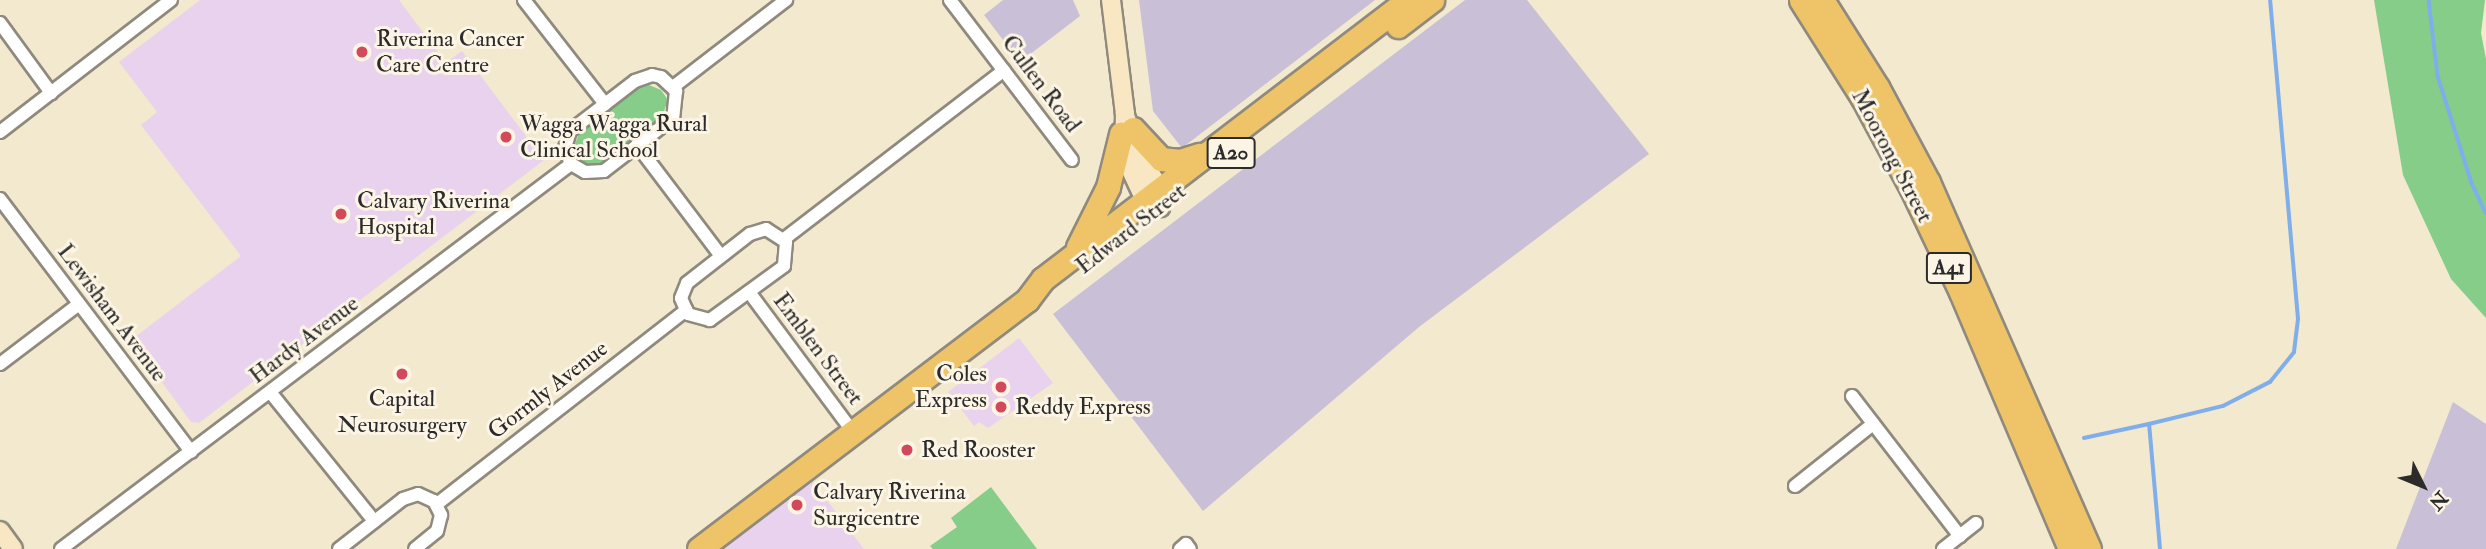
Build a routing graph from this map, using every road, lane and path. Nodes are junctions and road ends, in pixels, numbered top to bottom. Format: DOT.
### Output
graph roads {
  1 [pos="171,0"];
  2 [pos="524,0"];
  3 [pos="786,0"];
  4 [pos="950,0"];
  5 [pos="1111,0"];
  6 [pos="1408,0"];
  7 [pos="1432,0"];
  8 [pos="1801,0"];
  9 [pos="1822,0"];
  10 [pos="0,23"];
  11 [pos="1004,70"];
  12 [pos="673,87"];
  13 [pos="51,93"];
  14 [pos="606,104"];
  15 [pos="1126,126"];
  16 [pos="0,132"];
  17 [pos="637,145"];
  18 [pos="1209,151"];
  19 [pos="1072,160"];
  20 [pos="571,164"];
  21 [pos="0,199"];
  22 [pos="1155,199"];
  23 [pos="784,239"];
  24 [pos="1073,255"];
  25 [pos="721,256"];
  26 [pos="749,292"];
  27 [pos="1027,300"];
  28 [pos="79,304"];
  29 [pos="686,310"];
  30 [pos="0,364"];
  31 [pos="270,392"];
  32 [pos="1852,396"];
  33 [pos="1873,424"];
  34 [pos="853,432"];
  35 [pos="191,452"];
  36 [pos="1795,486"];
  37 [pos="437,504"];
  38 [pos="374,521"];
  39 [pos="1976,523"];
  40 [pos="0,531"];
  41 [pos="1960,536"];
  42 [pos="13,549"];
  43 [pos="61,549"];
  44 [pos="339,549"];
  45 [pos="415,549"];
  46 [pos="699,549"];
  47 [pos="1943,549"];
  48 [pos="2070,549"];
  49 [pos="2089,549"];
  1 -- 13 [label="street"];
  2 -- 14 [label="street"];
  3 -- 12 [label="street"];
  4 -- 11 [label="street, Cullen Road"];
  5 -- 15 [label="street"];
  6 -- 18 [label="highway, Edward Street / A20"];
  7 -- 22 [label="highway, Edward Street / A20"];
  8 -- 48 [label="highway, Moorong Street / A41"];
  9 -- 49 [label="highway, Moorong Street / A41"];
  10 -- 13 [label="street"];
  11 -- 19 [label="street, Cullen Road"];
  11 -- 23 [label="street"];
  12 -- 14 [label="street"];
  12 -- 17 [label="street"];
  13 -- 16 [label="street"];
  14 -- 20 [label="street"];
  15 -- 18 [label="highway"];
  15 -- 22 [label="street"];
  15 -- 24 [label="highway"];
  17 -- 20 [label="street"];
  17 -- 25 [label="street"];
  18 -- 22 [label="highway, Edward Street / A20"];
  20 -- 31 [label="street, Hardy Avenue"];
  21 -- 28 [label="street, Lewisham Avenue"];
  22 -- 24 [label="highway, Edward Street / A20"];
  22 -- 27 [label="highway, Edward Street / A20"];
  23 -- 25 [label="street"];
  23 -- 26 [label="street"];
  24 -- 27 [label="highway, Edward Street / A20"];
  25 -- 29 [label="street"];
  26 -- 29 [label="street"];
  26 -- 34 [label="street, Emblen Street"];
  27 -- 34 [label="highway, Edward Street / A20"];
  28 -- 30 [label="street"];
  28 -- 35 [label="street, Lewisham Avenue"];
  29 -- 37 [label="street, Gormly Avenue"];
  31 -- 35 [label="street, Hardy Avenue"];
  31 -- 38 [label="street"];
  32 -- 33 [label="street"];
  33 -- 36 [label="street"];
  33 -- 41 [label="street"];
  34 -- 46 [label="highway, Edward Street / A20"];
  35 -- 43 [label="street, Hardy Avenue"];
  37 -- 38 [label="street"];
  37 -- 45 [label="street"];
  38 -- 44 [label="street"];
  39 -- 41 [label="street"];
  40 -- 42 [label="street"];
  41 -- 47 [label="street"];
}
